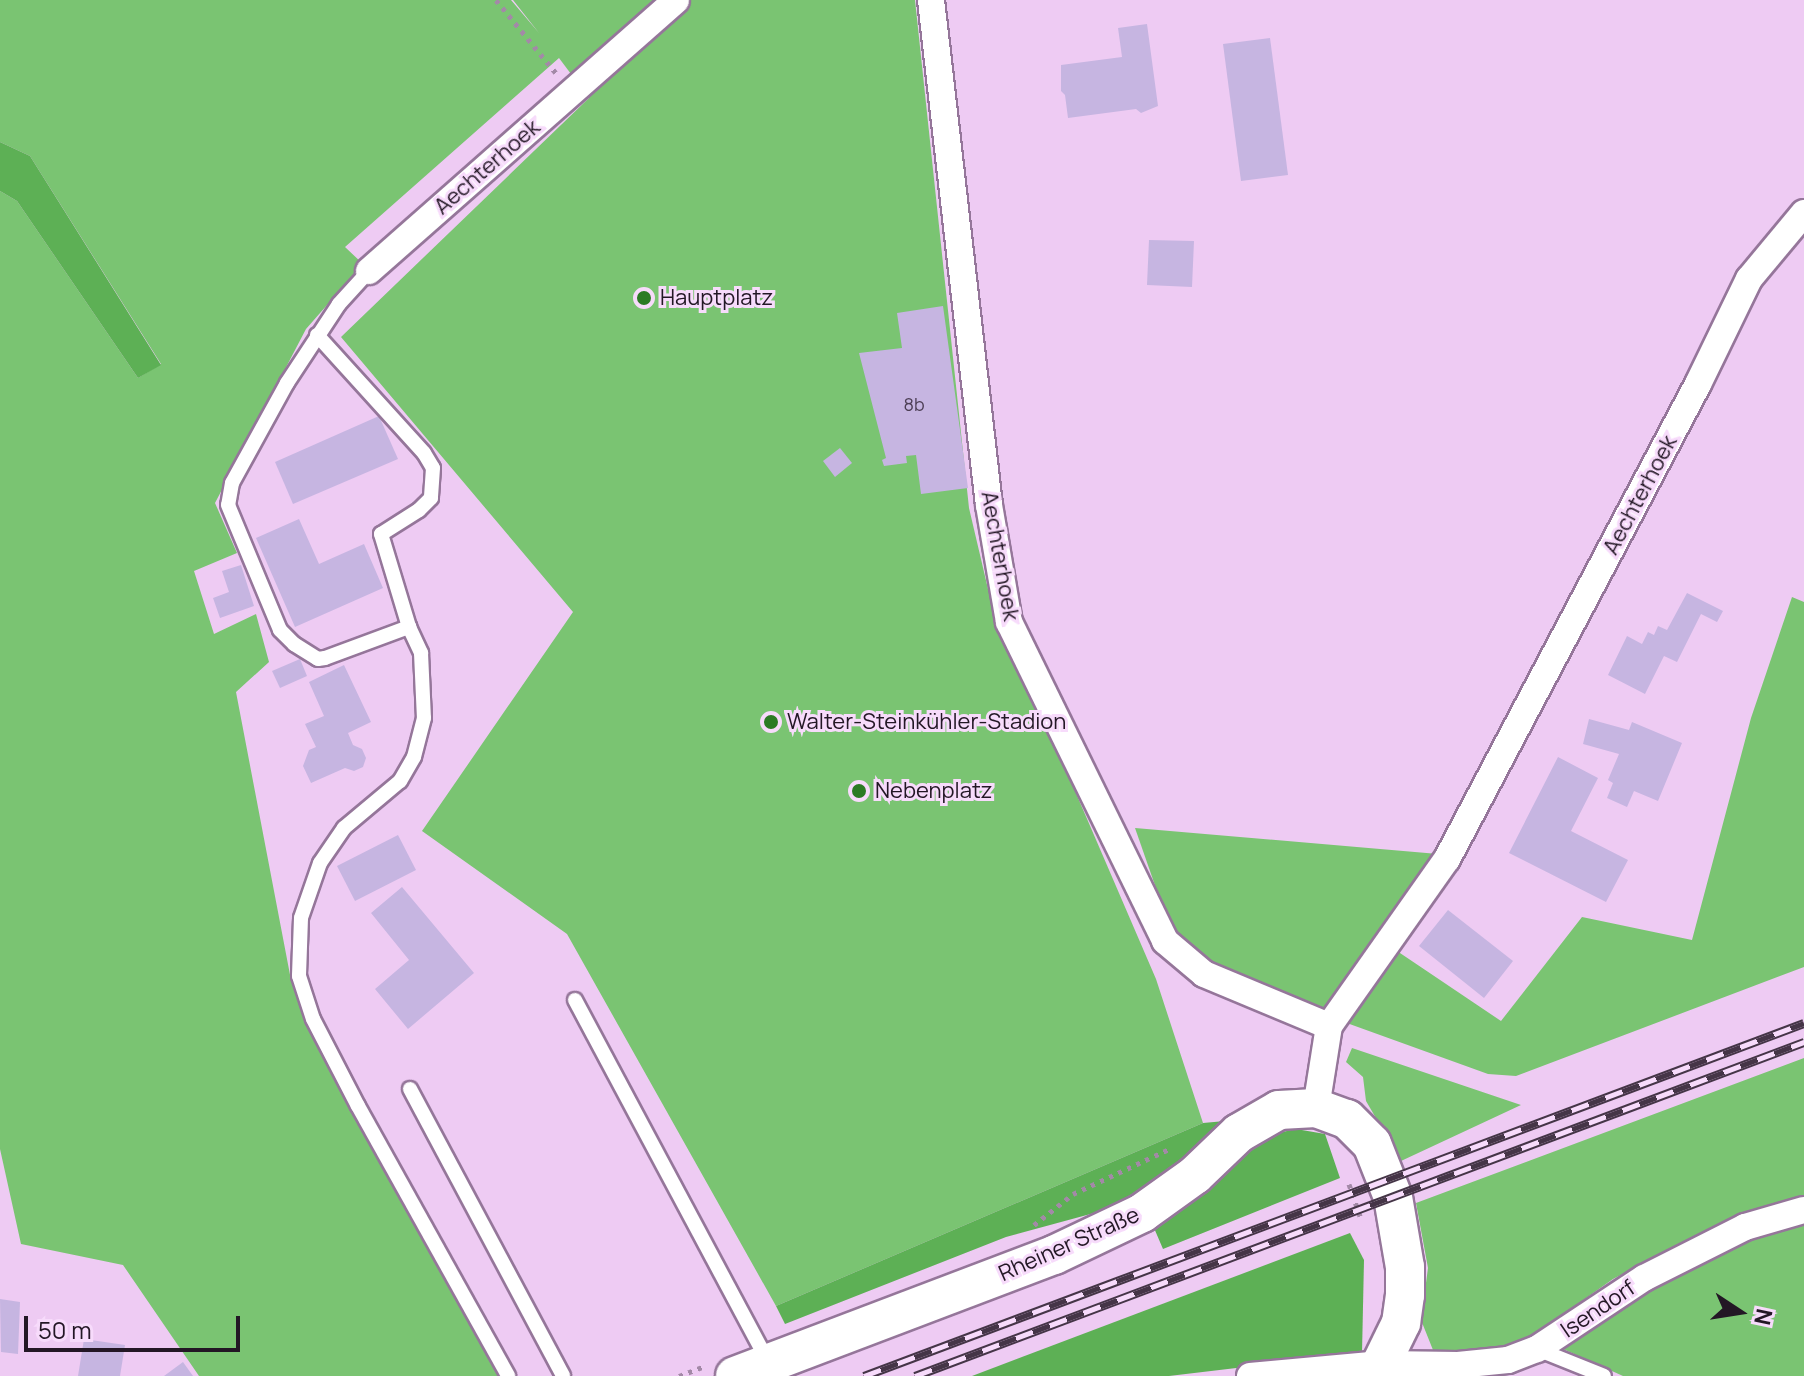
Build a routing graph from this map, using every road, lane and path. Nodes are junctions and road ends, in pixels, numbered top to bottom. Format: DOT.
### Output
graph roads {
  1 [pos="496,0"];
  2 [pos="676,0"];
  3 [pos="931,0"];
  4 [pos="572,92"];
  5 [pos="1804,213"];
  6 [pos="369,271"];
  7 [pos="317,335"];
  8 [pos="409,627"];
  9 [pos="575,1000"];
  10 [pos="1329,1026"];
  11 [pos="410,1089"];
  12 [pos="1316,1108"];
  13 [pos="1804,1210"];
  14 [pos="1537,1349"];
  15 [pos="752,1370"];
  16 [pos="1378,1370"];
  17 [pos="508,1376"];
  18 [pos="563,1376"];
  19 [pos="1250,1376"];
  20 [pos="1604,1376"];
  1 -- 4 [label="path"];
  2 -- 4 [label="street, Aechterhoek"];
  3 -- 10 [label="street, Aechterhoek"];
  4 -- 6 [label="street, Aechterhoek"];
  5 -- 10 [label="street, Aechterhoek"];
  6 -- 7 [label="lane"];
  7 -- 8 [label="lane"];
  7 -- 8 [label="lane"];
  8 -- 17 [label="lane"];
  9 -- 15 [label="lane"];
  10 -- 12 [label="street, Aechterhoek"];
  11 -- 18 [label="lane"];
  12 -- 15 [label="street, Rheiner Straße"];
  12 -- 16 [label="street, Rheiner Straße"];
  13 -- 14 [label="street, Isendorf"];
  14 -- 16 [label="street, Isendorf"];
  14 -- 20 [label="lane"];
  16 -- 19 [label="street, Isendorf"];
}
